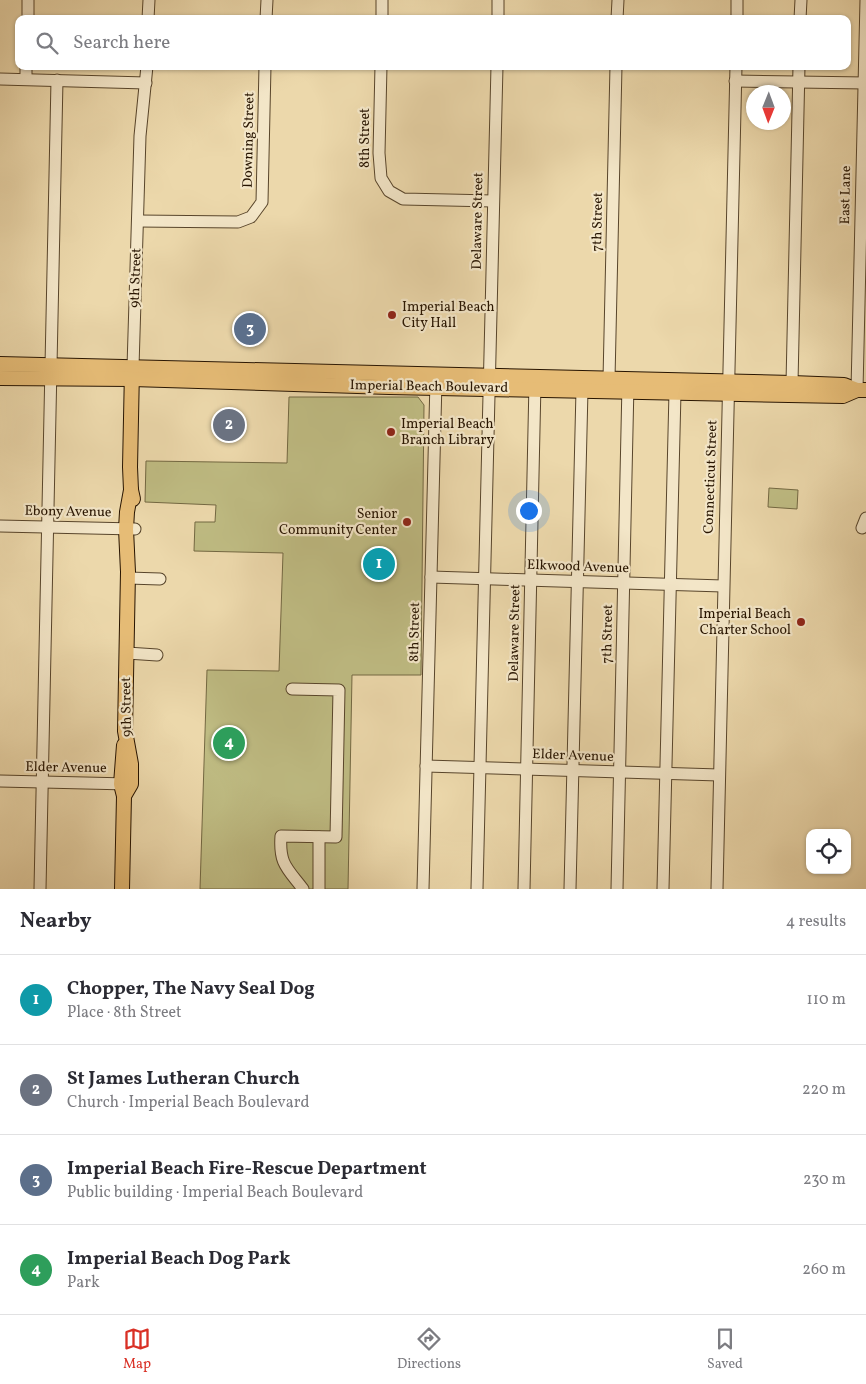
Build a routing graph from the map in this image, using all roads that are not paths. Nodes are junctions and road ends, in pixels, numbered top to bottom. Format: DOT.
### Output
graph roads {
  1 [pos="28,0"];
  2 [pos="149,0"];
  3 [pos="267,0"];
  4 [pos="382,0"];
  5 [pos="498,0"];
  6 [pos="618,0"];
  7 [pos="737,0"];
  8 [pos="801,0"];
  9 [pos="866,0"];
  10 [pos="28,15"];
  11 [pos="148,15"];
  12 [pos="266,15"];
  13 [pos="382,15"];
  14 [pos="498,15"];
  15 [pos="617,15"];
  16 [pos="737,15"];
  17 [pos="800,15"];
  18 [pos="26,70"];
  19 [pos="147,70"];
  20 [pos="265,70"];
  21 [pos="381,70"];
  22 [pos="497,70"];
  23 [pos="616,70"];
  24 [pos="736,70"];
  25 [pos="799,70"];
  26 [pos="0,79"];
  27 [pos="26,79"];
  28 [pos="57,80"];
  29 [pos="735,81"];
  30 [pos="799,82"];
  31 [pos="146,83"];
  32 [pos="865,83"];
  33 [pos="493,201"];
  34 [pos="138,221"];
  35 [pos="0,364"];
  36 [pos="51,372"];
  37 [pos="132,373"];
  38 [pos="0,378"];
  39 [pos="609,379"];
  40 [pos="436,381"];
  41 [pos="489,382"];
  42 [pos="792,382"];
  43 [pos="535,383"];
  44 [pos="628,386"];
  45 [pos="729,387"];
  46 [pos="582,390"];
  47 [pos="861,390"];
  48 [pos="675,392"];
  49 [pos="0,526"];
  50 [pos="48,527"];
  51 [pos="131,529"];
  52 [pos="431,577"];
  53 [pos="128,578"];
  54 [pos="160,579"];
  55 [pos="484,579"];
  56 [pos="531,581"];
  57 [pos="576,582"];
  58 [pos="624,583"];
  59 [pos="670,584"];
  60 [pos="724,586"];
  61 [pos="127,653"];
  62 [pos="157,654"];
  63 [pos="292,689"];
  64 [pos="426,766"];
  65 [pos="479,768"];
  66 [pos="526,770"];
  67 [pos="573,771"];
  68 [pos="620,772"];
  69 [pos="666,774"];
  70 [pos="719,775"];
  71 [pos="0,782"];
  72 [pos="42,782"];
  73 [pos="125,788"];
  74 [pos="319,837"];
  75 [pos="40,889"];
  76 [pos="122,889"];
  77 [pos="303,889"];
  78 [pos="319,889"];
  79 [pos="423,889"];
  80 [pos="477,889"];
  81 [pos="524,889"];
  82 [pos="570,889"];
  83 [pos="617,889"];
  84 [pos="664,889"];
  85 [pos="716,889"];
  1 -- 10 [label="street"];
  2 -- 11 [label="street"];
  3 -- 12 [label="street"];
  4 -- 13 [label="street"];
  5 -- 14 [label="street"];
  6 -- 15 [label="street"];
  7 -- 16 [label="street"];
  8 -- 17 [label="street"];
  9 -- 32 [label="street, East Lane"];
  18 -- 27 [label="street"];
  19 -- 31 [label="street, 9th Street"];
  20 -- 34 [label="street, Downing Street"];
  21 -- 33 [label="street, 8th Street"];
  22 -- 33 [label="street, Delaware Street"];
  23 -- 39 [label="street, 7th Street"];
  24 -- 29 [label="street, Connecticut Street"];
  25 -- 30 [label="street"];
  26 -- 27 [label="street"];
  27 -- 28 [label="street"];
  28 -- 31 [label="street"];
  28 -- 36 [label="street"];
  29 -- 30 [label="street"];
  29 -- 45 [label="street, Connecticut Street"];
  30 -- 32 [label="street"];
  30 -- 42 [label="street"];
  31 -- 34 [label="street, 9th Street"];
  32 -- 47 [label="street, East Lane"];
  33 -- 41 [label="street, Delaware Street"];
  34 -- 37 [label="street, 9th Street"];
  35 -- 36 [label="main road, Imperial Beach Boulevard"];
  36 -- 37 [label="main road, Imperial Beach Boulevard"];
  36 -- 38 [label="main road, Imperial Beach Boulevard"];
  36 -- 50 [label="street"];
  37 -- 40 [label="main road, Imperial Beach Boulevard"];
  37 -- 51 [label="main road, 9th Street"];
  39 -- 43 [label="main road, Imperial Beach Boulevard"];
  39 -- 44 [label="main road, Imperial Beach Boulevard"];
  40 -- 41 [label="main road, Imperial Beach Boulevard"];
  40 -- 52 [label="street, 8th Street"];
  41 -- 43 [label="main road, Imperial Beach Boulevard"];
  41 -- 55 [label="street, Delaware Street"];
  42 -- 45 [label="main road, Imperial Beach Boulevard"];
  42 -- 47 [label="main road, Imperial Beach Boulevard"];
  43 -- 46 [label="main road, Imperial Beach Boulevard"];
  43 -- 56 [label="street, Delaware Street"];
  44 -- 45 [label="main road, Imperial Beach Boulevard"];
  44 -- 46 [label="main road, Imperial Beach Boulevard"];
  44 -- 48 [label="main road, Imperial Beach Boulevard"];
  44 -- 58 [label="street, 7th Street"];
  45 -- 47 [label="main road, Imperial Beach Boulevard"];
  45 -- 48 [label="main road, Imperial Beach Boulevard"];
  45 -- 60 [label="street, Connecticut Street"];
  46 -- 57 [label="street"];
  48 -- 59 [label="street"];
  49 -- 50 [label="street, Ebony Avenue"];
  50 -- 51 [label="street, Ebony Avenue"];
  50 -- 72 [label="street"];
  51 -- 53 [label="main road, 9th Street"];
  52 -- 55 [label="street, Elkwood Avenue"];
  52 -- 64 [label="street, 8th Street"];
  53 -- 54 [label="street"];
  53 -- 61 [label="main road, 9th Street"];
  55 -- 56 [label="street, Elkwood Avenue"];
  55 -- 65 [label="street, Delaware Street"];
  56 -- 57 [label="street, Elkwood Avenue"];
  56 -- 66 [label="street, Delaware Street"];
  57 -- 58 [label="street, Elkwood Avenue"];
  57 -- 67 [label="street"];
  58 -- 59 [label="street, Elkwood Avenue"];
  58 -- 68 [label="street, 7th Street"];
  59 -- 60 [label="street, Elkwood Avenue"];
  59 -- 69 [label="street"];
  60 -- 70 [label="street, Connecticut Street"];
  61 -- 62 [label="street"];
  61 -- 73 [label="main road, 9th Street"];
  63 -- 74 [label="street"];
  64 -- 65 [label="street, Elder Avenue"];
  64 -- 79 [label="street, 8th Street"];
  65 -- 66 [label="street, Elder Avenue"];
  65 -- 80 [label="street, Delaware Street"];
  66 -- 67 [label="street, Elder Avenue"];
  66 -- 81 [label="street, Delaware Street"];
  67 -- 68 [label="street, Elder Avenue"];
  67 -- 82 [label="street"];
  68 -- 69 [label="street, Elder Avenue"];
  68 -- 83 [label="street, 7th Street"];
  69 -- 70 [label="street, Elder Avenue"];
  69 -- 84 [label="street"];
  70 -- 85 [label="street, Connecticut Street"];
  71 -- 72 [label="street, Elder Avenue"];
  72 -- 73 [label="street, Elder Avenue"];
  72 -- 75 [label="street"];
  73 -- 76 [label="main road, 9th Street"];
  74 -- 77 [label="street"];
  74 -- 78 [label="street"];
}
